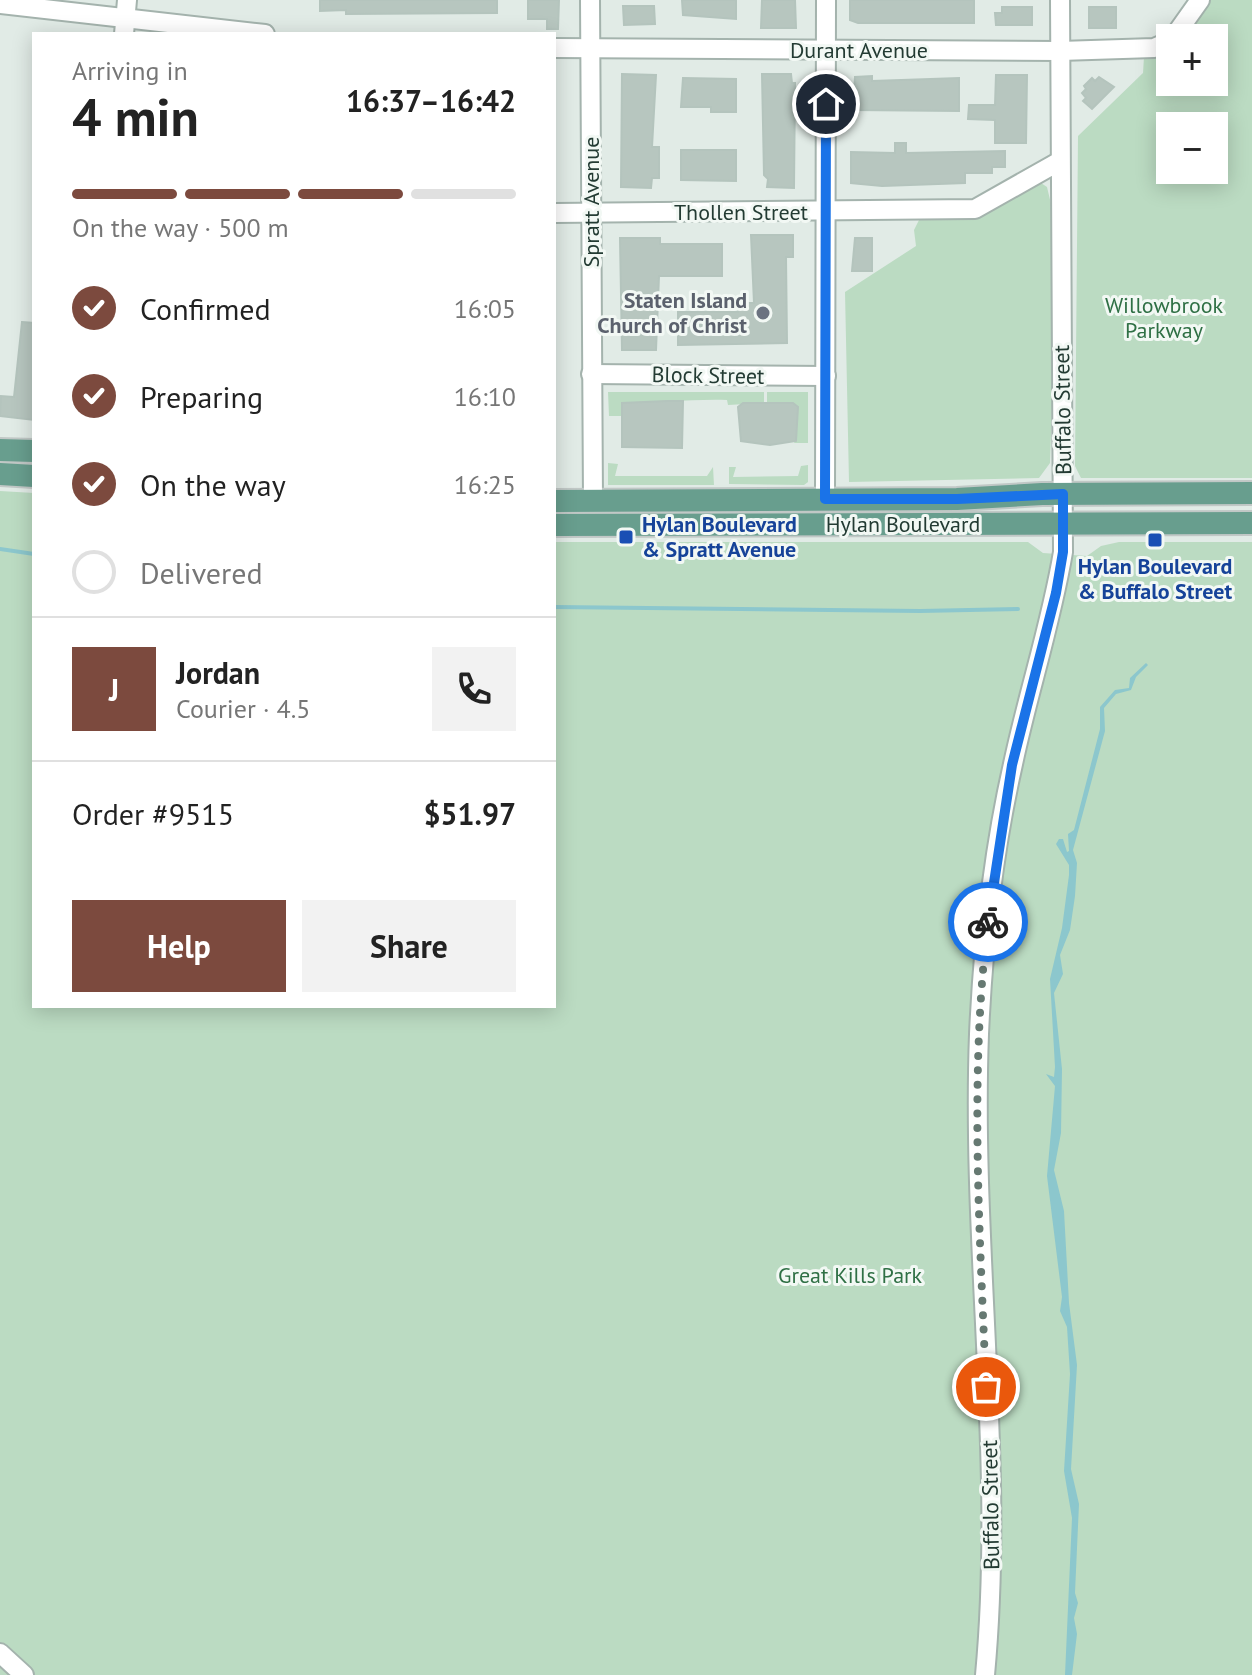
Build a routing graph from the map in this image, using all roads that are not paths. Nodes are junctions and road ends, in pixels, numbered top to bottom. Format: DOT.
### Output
graph roads {
  1 [pos="590,0"];
  2 [pos="826,0"];
  3 [pos="1060,0"];
  4 [pos="1200,0"];
  5 [pos="0,4"];
  6 [pos="125,18"];
  7 [pos="1182,24"];
  8 [pos="248,32"];
  9 [pos="1156,43"];
  10 [pos="556,48"];
  11 [pos="590,48"];
  12 [pos="826,50"];
  13 [pos="1060,51"];
  14 [pos="1060,161"];
  15 [pos="827,211"];
  16 [pos="556,213"];
  17 [pos="591,213"];
  18 [pos="591,374"];
  19 [pos="826,376"];
  20 [pos="0,450"];
  21 [pos="32,451"];
  22 [pos="0,474"];
  23 [pos="32,476"];
  24 [pos="1252,493"];
  25 [pos="1063,494"];
  26 [pos="825,499"];
  27 [pos="593,500"];
  28 [pos="556,501"];
  29 [pos="1252,523"];
  30 [pos="556,525"];
  31 [pos="1063,525"];
  32 [pos="0,1653"];
  33 [pos="24,1675"];
  34 [pos="985,1675"];
  1 -- 11 [label="street, Spratt Avenue"];
  2 -- 12 [label="street"];
  3 -- 13 [label="street, Buffalo Street"];
  4 -- 7 [label="street"];
  5 -- 6 [label="street"];
  6 -- 8 [label="street"];
  9 -- 13 [label="street, Durant Avenue"];
  10 -- 11 [label="street, Durant Avenue"];
  11 -- 12 [label="street, Durant Avenue"];
  11 -- 17 [label="street, Spratt Avenue"];
  12 -- 13 [label="street, Durant Avenue"];
  12 -- 15 [label="street"];
  13 -- 14 [label="street, Buffalo Street"];
  14 -- 15 [label="street, Thollen Street"];
  14 -- 25 [label="street, Buffalo Street"];
  15 -- 17 [label="street, Thollen Street"];
  15 -- 19 [label="street"];
  16 -- 17 [label="street, Thollen Street"];
  17 -- 18 [label="street, Spratt Avenue"];
  18 -- 19 [label="street, Block Street"];
  18 -- 27 [label="street, Spratt Avenue"];
  19 -- 26 [label="street"];
  20 -- 21 [label="main road"];
  22 -- 23 [label="main road"];
  24 -- 25 [label="main road, Hylan Boulevard"];
  25 -- 26 [label="main road, Hylan Boulevard"];
  25 -- 31 [label="street, Buffalo Street"];
  26 -- 27 [label="main road, Hylan Boulevard"];
  27 -- 28 [label="main road, Hylan Boulevard"];
  29 -- 31 [label="main road, Hylan Boulevard"];
  30 -- 31 [label="main road, Hylan Boulevard"];
  31 -- 34 [label="street, Buffalo Street"];
  32 -- 33 [label="street"];
}
